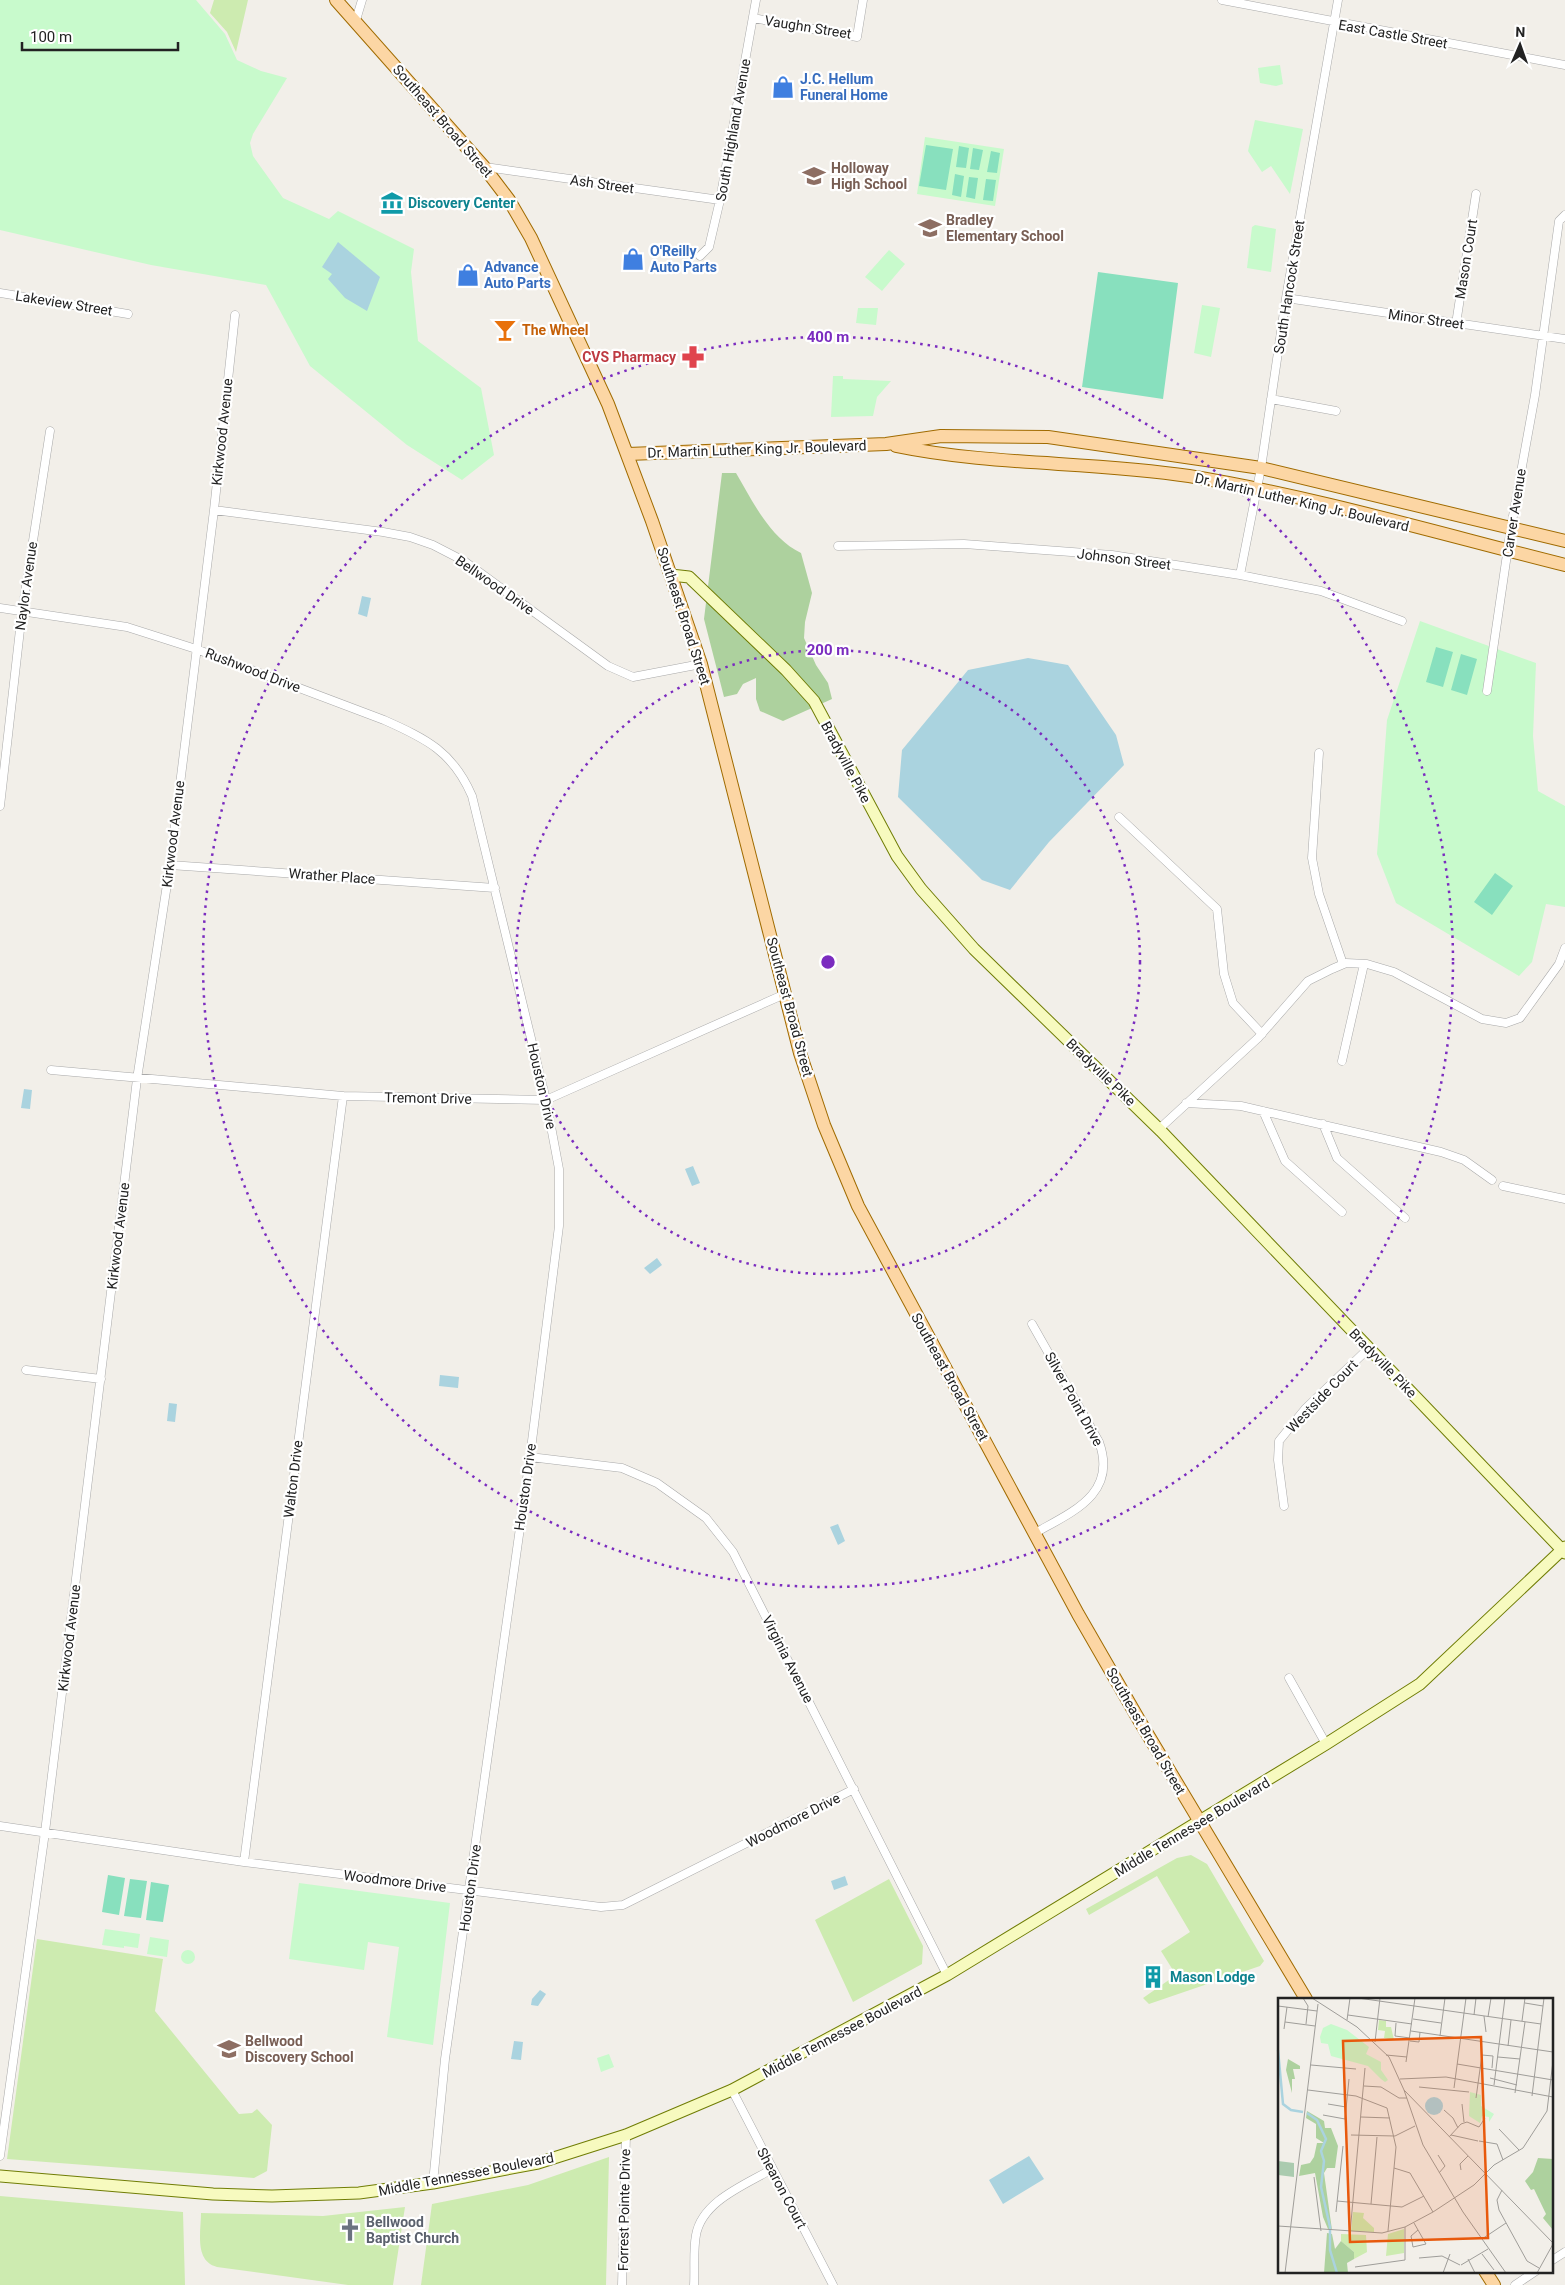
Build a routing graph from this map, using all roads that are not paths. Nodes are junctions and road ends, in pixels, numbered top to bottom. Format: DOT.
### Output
graph roads {
  1 [pos="336,0"];
  2 [pos="362,0"];
  3 [pos="756,0"];
  4 [pos="863,0"];
  5 [pos="1222,0"];
  6 [pos="1338,0"];
  7 [pos="753,18"];
  8 [pos="356,20"];
  9 [pos="1334,23"];
  10 [pos="1565,65"];
  11 [pos="484,167"];
  12 [pos="1476,194"];
  13 [pos="720,200"];
  14 [pos="1565,215"];
  15 [pos="700,256"];
  16 [pos="0,293"];
  17 [pos="1286,298"];
  18 [pos="128,314"];
  19 [pos="235,315"];
  20 [pos="1456,324"];
  21 [pos="1542,336"];
  22 [pos="1565,339"];
  23 [pos="1271,399"];
  24 [pos="1336,411"];
  25 [pos="50,431"];
  26 [pos="886,444"];
  27 [pos="628,454"];
  28 [pos="1261,468"];
  29 [pos="1257,489"];
  30 [pos="214,510"];
  31 [pos="1511,527"];
  32 [pos="1565,541"];
  33 [pos="838,546"];
  34 [pos="1508,551"];
  35 [pos="1565,565"];
  36 [pos="671,575"];
  37 [pos="1240,575"];
  38 [pos="0,608"];
  39 [pos="22,612"];
  40 [pos="1402,620"];
  41 [pos="196,649"];
  42 [pos="701,664"];
  43 [pos="1487,691"];
  44 [pos="4,741"];
  45 [pos="1320,753"];
  46 [pos="472,796"];
  47 [pos="0,806"];
  48 [pos="1119,817"];
  49 [pos="170,865"];
  50 [pos="495,888"];
  51 [pos="1565,948"];
  52 [pos="1343,964"];
  53 [pos="1364,964"];
  54 [pos="785,994"];
  55 [pos="1262,1034"];
  56 [pos="1342,1061"];
  57 [pos="50,1070"];
  58 [pos="137,1079"];
  59 [pos="343,1096"];
  60 [pos="546,1100"];
  61 [pos="1186,1103"];
  62 [pos="1263,1111"];
  63 [pos="1323,1124"];
  64 [pos="1159,1129"];
  65 [pos="1492,1180"];
  66 [pos="1503,1186"];
  67 [pos="1565,1199"];
  68 [pos="1342,1212"];
  69 [pos="1404,1218"];
  70 [pos="1032,1324"];
  71 [pos="1369,1348"];
  72 [pos="26,1370"];
  73 [pos="101,1379"];
  74 [pos="530,1457"];
  75 [pos="1284,1506"];
  76 [pos="1035,1533"];
  77 [pos="1564,1550"];
  78 [pos="1289,1678"];
  79 [pos="1326,1744"];
  80 [pos="854,1789"];
  81 [pos="1199,1822"];
  82 [pos="0,1826"];
  83 [pos="45,1832"];
  84 [pos="244,1862"];
  85 [pos="470,1890"];
  86 [pos="947,1975"];
  87 [pos="1305,1998"];
  88 [pos="732,2090"];
  89 [pos="626,2136"];
  90 [pos="0,2156"];
  91 [pos="772,2169"];
  92 [pos="0,2176"];
  93 [pos="433,2183"];
  94 [pos="1565,2252"];
  95 [pos="1552,2260"];
  96 [pos="1486,2272"];
  97 [pos="1534,2272"];
  98 [pos="622,2285"];
  99 [pos="694,2285"];
  100 [pos="834,2285"];
  101 [pos="1494,2285"];
  102 [pos="1515,2285"];
  1 -- 8 [label="main road, Southeast Broad Street"];
  2 -- 8 [label="street"];
  3 -- 7 [label="street, South Highland Avenue"];
  4 -- 7 [label="street, Vaughn Street"];
  5 -- 9 [label="street, East Castle Street"];
  6 -- 9 [label="street, South Hancock Street"];
  7 -- 13 [label="street, South Highland Avenue"];
  8 -- 11 [label="main road, Southeast Broad Street"];
  9 -- 10 [label="street, East Castle Street"];
  9 -- 17 [label="street, South Hancock Street"];
  11 -- 13 [label="street, Ash Street"];
  11 -- 27 [label="main road, Southeast Broad Street"];
  12 -- 20 [label="street, Mason Court"];
  13 -- 15 [label="street, South Highland Avenue"];
  14 -- 21 [label="street, Carver Avenue"];
  16 -- 18 [label="street, Lakeview Street"];
  17 -- 20 [label="street, Minor Street"];
  17 -- 23 [label="street, South Hancock Street"];
  19 -- 30 [label="street, Kirkwood Avenue"];
  20 -- 21 [label="street, Minor Street"];
  21 -- 22 [label="street, Minor Street"];
  21 -- 31 [label="street, Carver Avenue"];
  23 -- 24 [label="street"];
  23 -- 28 [label="street, South Hancock Street"];
  25 -- 39 [label="street, Naylor Avenue"];
  26 -- 27 [label="main road, Dr. Martin Luther King Jr. Boulevard"];
  26 -- 28 [label="main road, Dr. Martin Luther King Jr. Boulevard"];
  26 -- 29 [label="main road, Dr. Martin Luther King Jr. Boulevard"];
  27 -- 36 [label="main road, Southeast Broad Street"];
  28 -- 29 [label="street, South Hancock Street"];
  28 -- 31 [label="main road, Dr. Martin Luther King Jr. Boulevard"];
  29 -- 34 [label="main road, Dr. Martin Luther King Jr. Boulevard"];
  29 -- 37 [label="street, South Hancock Street"];
  30 -- 41 [label="street, Kirkwood Avenue"];
  30 -- 42 [label="street, Bellwood Drive"];
  31 -- 32 [label="main road, Dr. Martin Luther King Jr. Boulevard"];
  31 -- 34 [label="street, Carver Avenue"];
  33 -- 37 [label="street, Johnson Street"];
  34 -- 35 [label="main road, Dr. Martin Luther King Jr. Boulevard"];
  34 -- 43 [label="street, Carver Avenue"];
  36 -- 42 [label="main road, Southeast Broad Street"];
  36 -- 64 [label="main road, Bradyville Pike"];
  37 -- 40 [label="street, Johnson Street"];
  38 -- 39 [label="street, Rushwood Drive"];
  39 -- 41 [label="street, Rushwood Drive"];
  39 -- 44 [label="street, Naylor Avenue"];
  41 -- 46 [label="street, Rushwood Drive"];
  41 -- 49 [label="street, Kirkwood Avenue"];
  42 -- 54 [label="main road, Southeast Broad Street"];
  44 -- 47 [label="street, Naylor Avenue"];
  45 -- 52 [label="street"];
  46 -- 50 [label="street, Houston Drive"];
  48 -- 55 [label="street"];
  49 -- 50 [label="street, Wrather Place"];
  49 -- 58 [label="street, Kirkwood Avenue"];
  50 -- 60 [label="street, Houston Drive"];
  51 -- 53 [label="street"];
  52 -- 53 [label="street"];
  52 -- 55 [label="street"];
  53 -- 56 [label="street"];
  54 -- 60 [label="street, Tremont Drive"];
  54 -- 76 [label="main road, Southeast Broad Street"];
  55 -- 61 [label="street"];
  57 -- 58 [label="street, Tremont Drive"];
  58 -- 59 [label="street, Tremont Drive"];
  58 -- 73 [label="street, Kirkwood Avenue"];
  59 -- 60 [label="street, Tremont Drive"];
  59 -- 84 [label="street, Walton Drive"];
  60 -- 74 [label="street, Houston Drive"];
  61 -- 62 [label="street"];
  61 -- 64 [label="street"];
  62 -- 63 [label="street"];
  62 -- 68 [label="street"];
  63 -- 65 [label="street"];
  63 -- 69 [label="street"];
  64 -- 71 [label="main road, Bradyville Pike"];
  66 -- 67 [label="street"];
  70 -- 76 [label="street, Silver Point Drive"];
  71 -- 75 [label="street, Westside Court"];
  71 -- 77 [label="main road, Bradyville Pike"];
  72 -- 73 [label="street"];
  73 -- 83 [label="street, Kirkwood Avenue"];
  74 -- 80 [label="street, Virginia Avenue"];
  74 -- 85 [label="street, Houston Drive"];
  76 -- 81 [label="main road, Southeast Broad Street"];
  77 -- 79 [label="main road, Middle Tennessee Boulevard"];
  78 -- 79 [label="street"];
  79 -- 81 [label="main road, Middle Tennessee Boulevard"];
  80 -- 85 [label="street, Woodmore Drive"];
  80 -- 86 [label="street, Virginia Avenue"];
  81 -- 86 [label="main road, Middle Tennessee Boulevard"];
  81 -- 87 [label="main road, Southeast Broad Street"];
  82 -- 83 [label="street, Woodmore Drive"];
  83 -- 84 [label="street, Woodmore Drive"];
  83 -- 90 [label="street, Kirkwood Avenue"];
  84 -- 85 [label="street, Woodmore Drive"];
  85 -- 93 [label="street, Houston Drive"];
  86 -- 88 [label="main road, Middle Tennessee Boulevard"];
  88 -- 89 [label="main road, Middle Tennessee Boulevard"];
  88 -- 91 [label="street, Shearon Court"];
  89 -- 93 [label="main road, Middle Tennessee Boulevard"];
  89 -- 98 [label="street, Forrest Pointe Drive"];
  91 -- 99 [label="street"];
  91 -- 100 [label="street, Shearon Court"];
  92 -- 93 [label="main road, Middle Tennessee Boulevard"];
  94 -- 95 [label="street"];
  96 -- 101 [label="main road"];
  97 -- 102 [label="street"];
}
